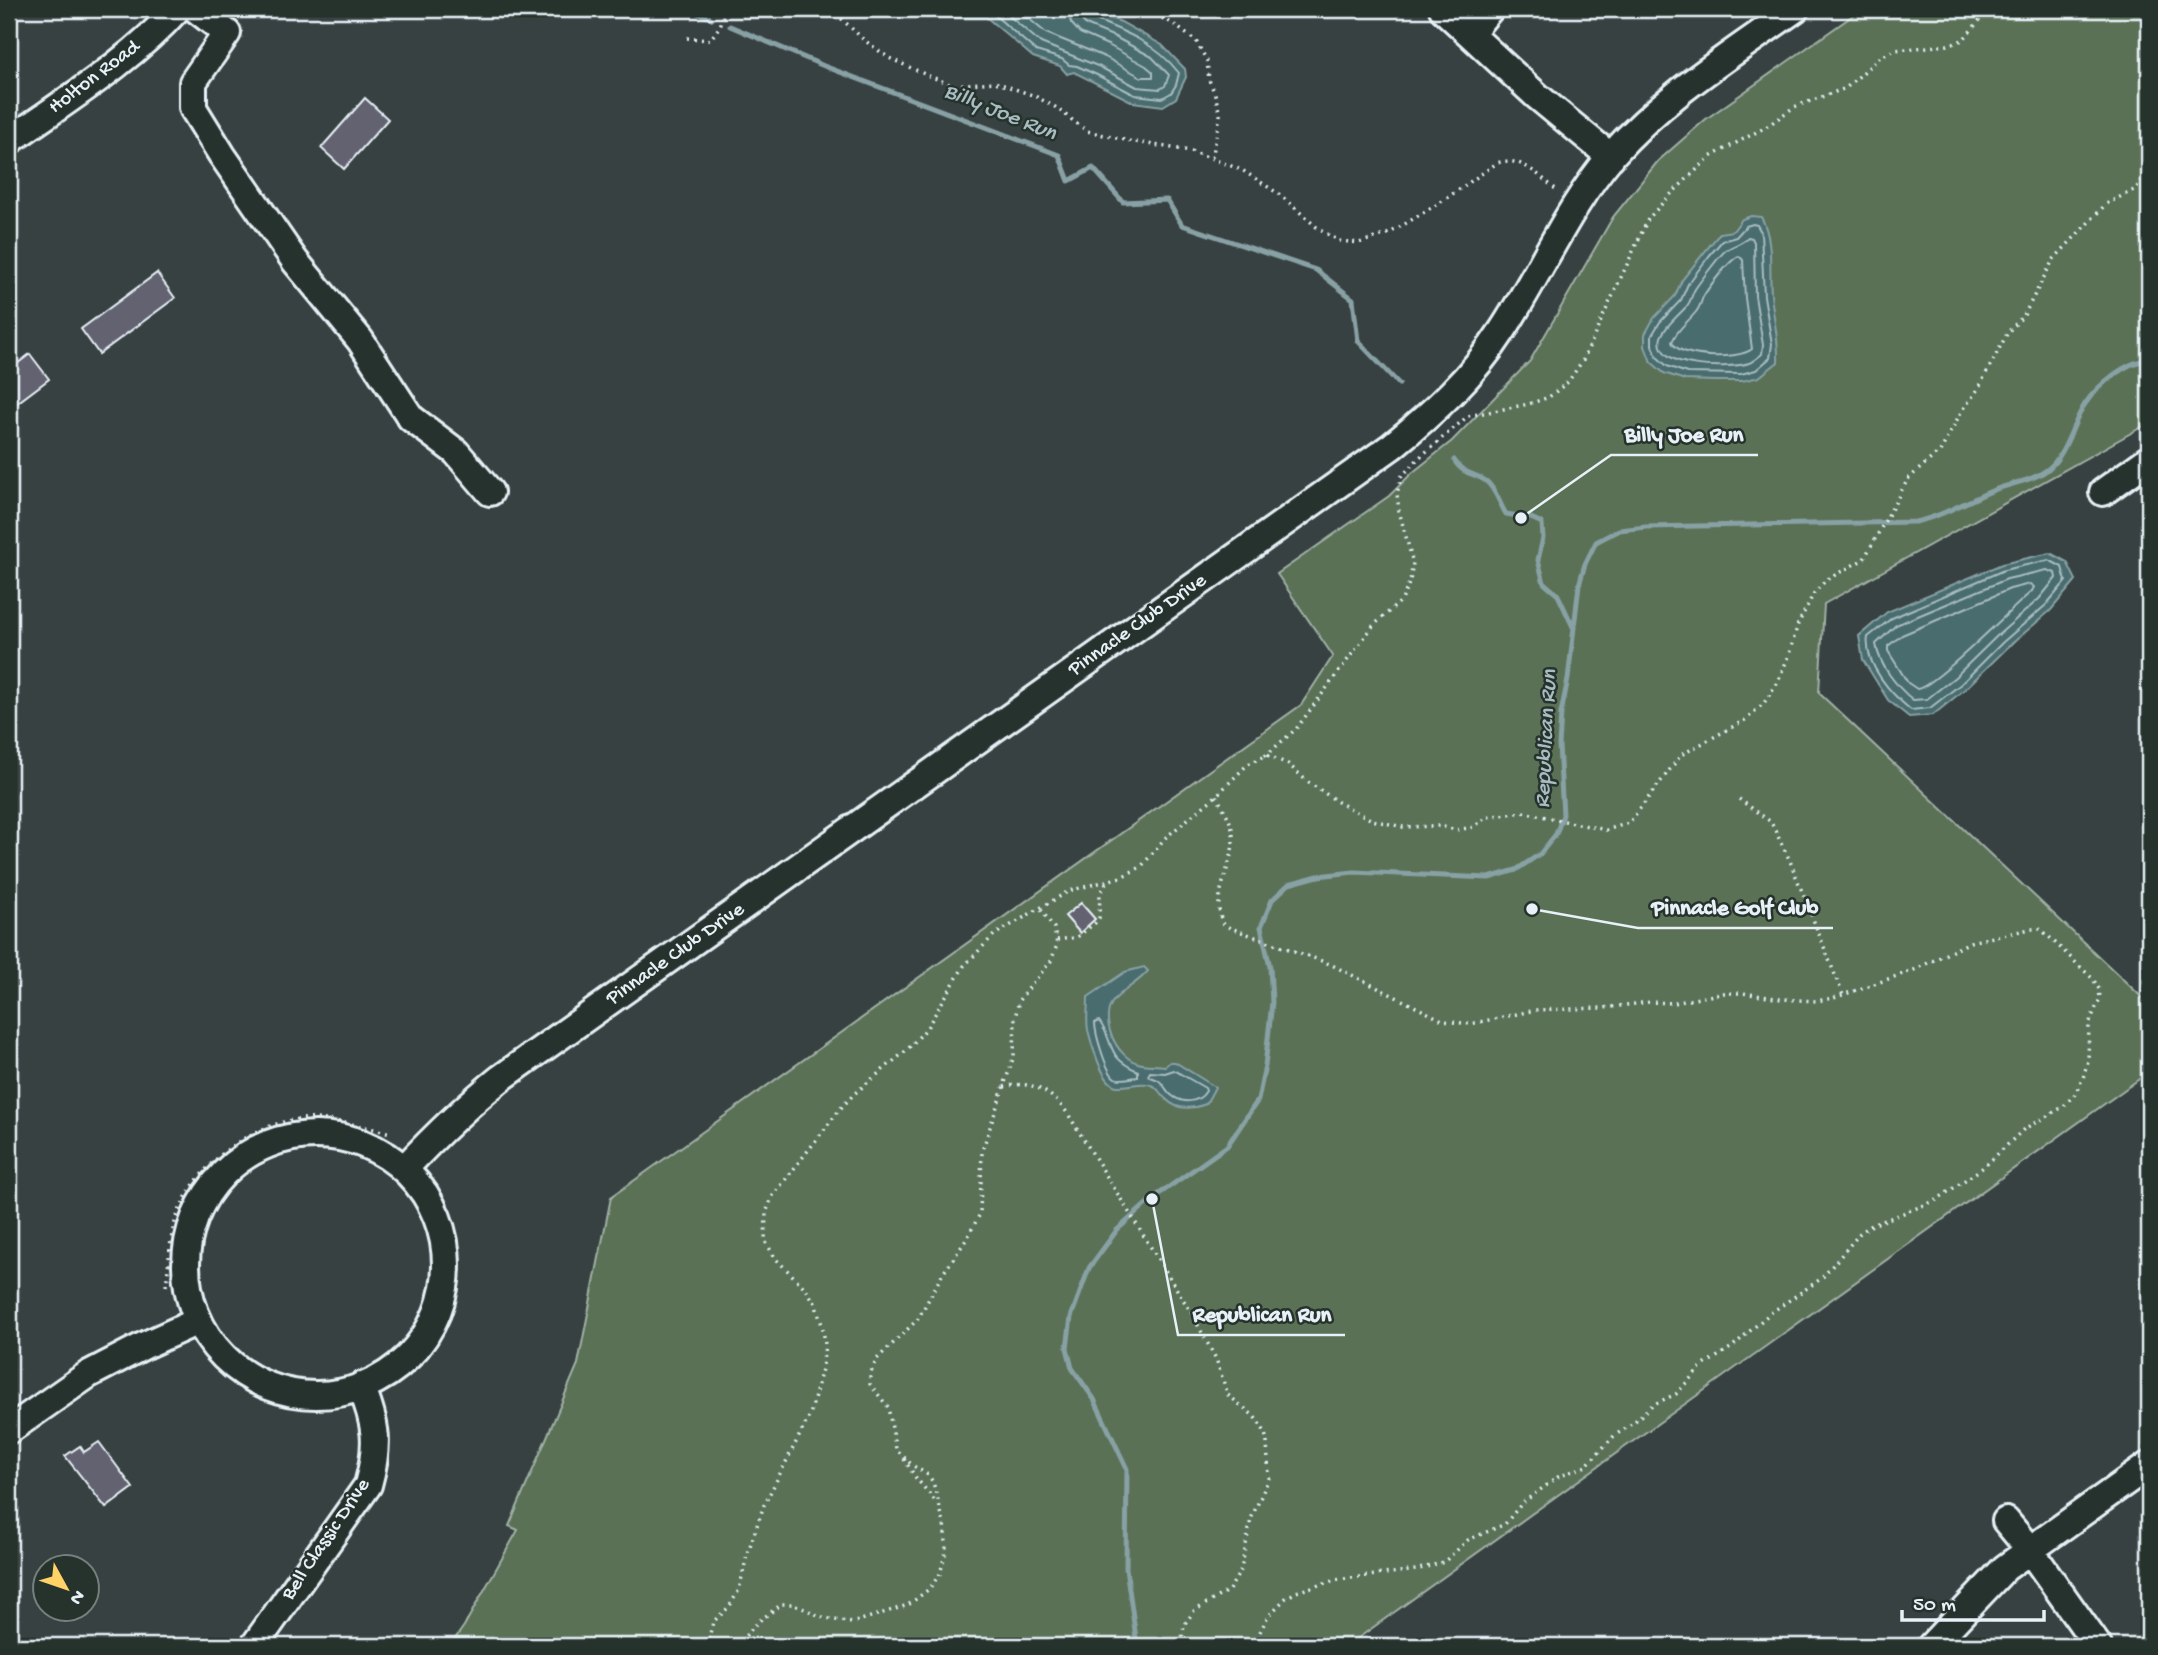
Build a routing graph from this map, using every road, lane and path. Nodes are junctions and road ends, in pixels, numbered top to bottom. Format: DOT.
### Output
graph roads {
  1 [pos="177,9"];
  2 [pos="196,9"];
  3 [pos="726,9"];
  4 [pos="831,9"];
  5 [pos="1143,9"];
  6 [pos="1443,9"];
  7 [pos="1490,9"];
  8 [pos="1795,9"];
  9 [pos="1989,9"];
  10 [pos="1470,33"];
  11 [pos="687,38"];
  12 [pos="9,141"];
  13 [pos="1611,157"];
  14 [pos="1212,159"];
  15 [pos="2149,165"];
  16 [pos="1558,191"];
  17 [pos="2149,459"];
  18 [pos="490,492"];
  19 [pos="2103,492"];
  20 [pos="1267,755"];
  21 [pos="1216,796"];
  22 [pos="1739,799"];
  23 [pos="1107,881"];
  24 [pos="1039,907"];
  25 [pos="1057,940"];
  26 [pos="1843,995"];
  27 [pos="1004,1087"];
  28 [pos="391,1133"];
  29 [pos="404,1170"];
  30 [pos="166,1286"];
  31 [pos="198,1321"];
  32 [pos="361,1386"];
  33 [pos="9,1430"];
  34 [pos="904,1458"];
  35 [pos="2149,1465"];
  36 [pos="939,1505"];
  37 [pos="2006,1521"];
  38 [pos="2030,1550"];
  39 [pos="254,1646"];
  40 [pos="707,1646"];
  41 [pos="736,1646"];
  42 [pos="1181,1646"];
  43 [pos="1253,1646"];
  44 [pos="1931,1646"];
  45 [pos="2098,1646"];
  1 -- 12 [label="street, Holton Road"];
  2 -- 18 [label="street"];
  3 -- 11 [label="path"];
  4 -- 14 [label="path"];
  5 -- 14 [label="path"];
  6 -- 10 [label="street"];
  7 -- 10 [label="street"];
  8 -- 13 [label="street, Pinnacle Club Drive"];
  9 -- 20 [label="path"];
  10 -- 13 [label="street"];
  13 -- 29 [label="street, Pinnacle Club Drive"];
  14 -- 16 [label="path"];
  15 -- 20 [label="path"];
  17 -- 19 [label="street"];
  20 -- 21 [label="path"];
  21 -- 23 [label="path"];
  21 -- 26 [label="path"];
  22 -- 26 [label="path"];
  23 -- 24 [label="path"];
  23 -- 25 [label="path"];
  24 -- 25 [label="path"];
  24 -- 40 [label="path"];
  25 -- 27 [label="path"];
  26 -- 43 [label="path"];
  27 -- 34 [label="path"];
  27 -- 42 [label="path"];
  28 -- 30 [label="path"];
  29 -- 31 [label="street"];
  29 -- 32 [label="street"];
  31 -- 32 [label="street"];
  31 -- 33 [label="street"];
  32 -- 39 [label="street, Bell Classic Drive"];
  34 -- 36 [label="path"];
  34 -- 36 [label="path"];
  35 -- 38 [label="street"];
  36 -- 41 [label="path"];
  37 -- 38 [label="street"];
  38 -- 44 [label="street"];
  38 -- 45 [label="street"];
}
